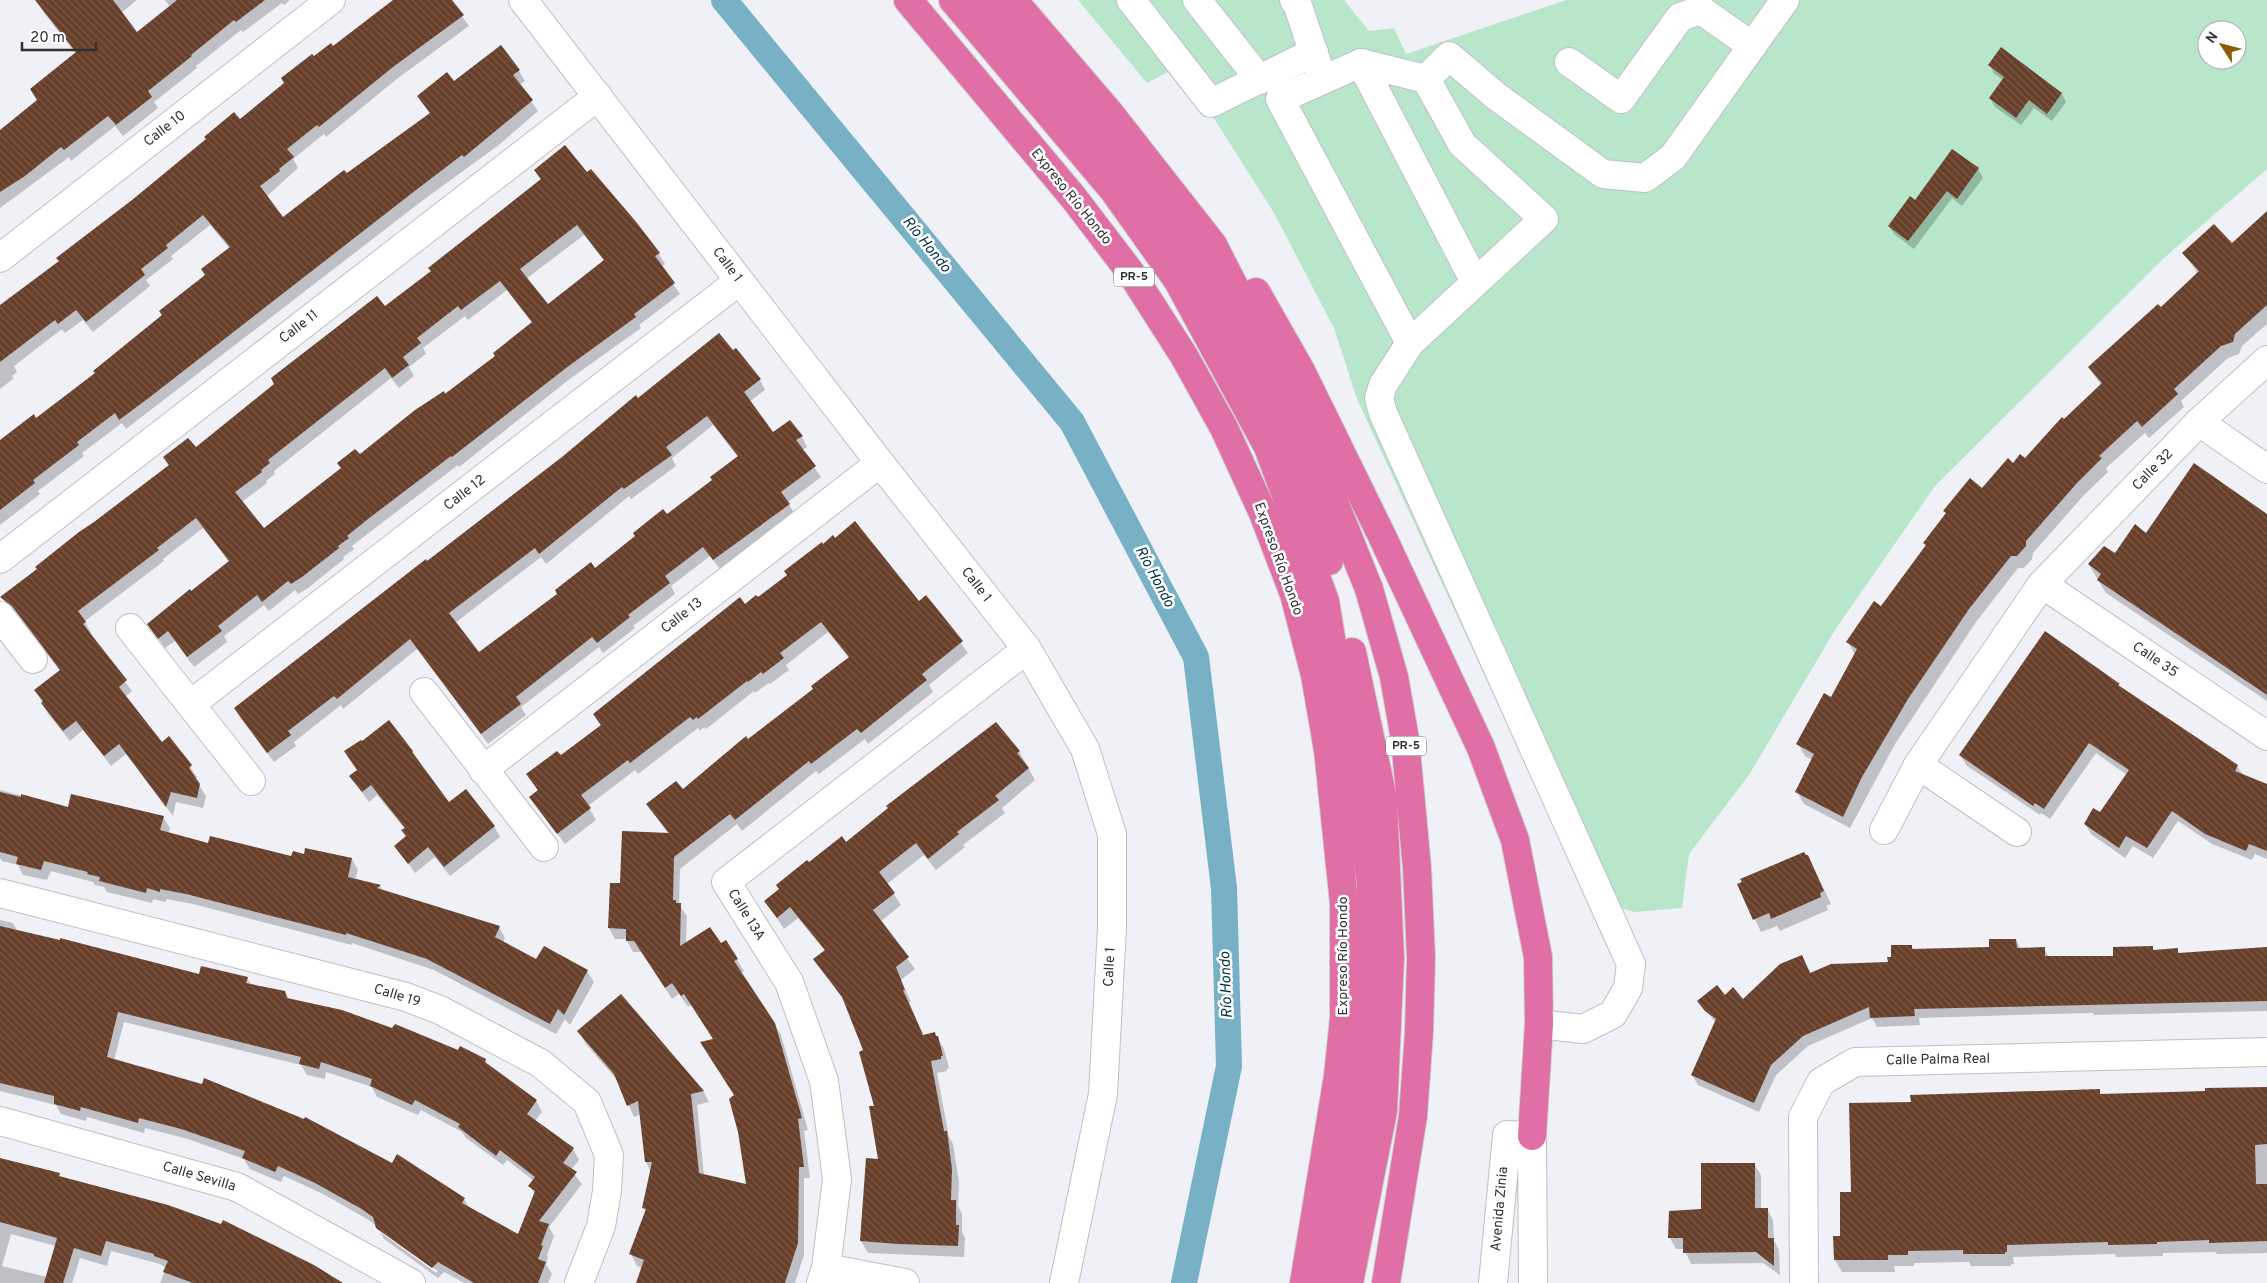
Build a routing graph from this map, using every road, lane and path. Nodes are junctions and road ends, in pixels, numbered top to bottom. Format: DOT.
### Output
graph roads {
  1 [pos="331,0"];
  2 [pos="523,0"];
  3 [pos="908,0"];
  4 [pos="954,0"];
  5 [pos="980,0"];
  6 [pos="1013,0"];
  7 [pos="1131,0"];
  8 [pos="1198,0"];
  9 [pos="1294,0"];
  10 [pos="1785,0"];
  11 [pos="1752,46"];
  12 [pos="1314,52"];
  13 [pos="1569,62"];
  14 [pos="1361,63"];
  15 [pos="1426,79"];
  16 [pos="1260,80"];
  17 [pos="1323,80"];
  18 [pos="598,96"];
  19 [pos="1212,245"];
  20 [pos="0,258"];
  21 [pos="739,281"];
  22 [pos="1475,282"];
  23 [pos="1410,343"];
  24 [pos="2267,360"];
  25 [pos="2199,422"];
  26 [pos="880,463"];
  27 [pos="2267,469"];
  28 [pos="0,559"];
  29 [pos="2042,584"];
  30 [pos="0,616"];
  31 [pos="130,628"];
  32 [pos="1027,649"];
  33 [pos="33,658"];
  34 [pos="424,692"];
  35 [pos="191,704"];
  36 [pos="2267,736"];
  37 [pos="1918,765"];
  38 [pos="483,770"];
  39 [pos="251,781"];
  40 [pos="1884,830"];
  41 [pos="2017,832"];
  42 [pos="544,847"];
  43 [pos="0,893"];
  44 [pos="1539,1024"];
  45 [pos="2267,1052"];
  46 [pos="0,1121"];
  47 [pos="1519,1136"];
  48 [pos="823,1276"];
  49 [pos="411,1283"];
  50 [pos="579,1283"];
  51 [pos="905,1283"];
  52 [pos="1064,1283"];
  53 [pos="1304,1283"];
  54 [pos="1328,1283"];
  55 [pos="1349,1283"];
  56 [pos="1386,1283"];
  57 [pos="1493,1283"];
  58 [pos="1533,1283"];
  59 [pos="1804,1283"];
  1 -- 20 [label="street, Calle 10"];
  2 -- 18 [label="street, Calle 1"];
  3 -- 53 [label="highway, Expreso Río Hondo / PR-5"];
  4 -- 54 [label="highway"];
  5 -- 55 [label="highway"];
  6 -- 19 [label="highway, PR-5"];
  7 -- 16 [label="street"];
  8 -- 16 [label="street"];
  9 -- 12 [label="street"];
  10 -- 11 [label="street"];
  11 -- 13 [label="street"];
  11 -- 15 [label="street"];
  12 -- 16 [label="street"];
  12 -- 17 [label="street"];
  14 -- 15 [label="street"];
  14 -- 17 [label="street"];
  14 -- 22 [label="street"];
  15 -- 22 [label="street"];
  17 -- 23 [label="street"];
  18 -- 21 [label="street, Calle 1"];
  18 -- 28 [label="street, Calle 11"];
  19 -- 44 [label="highway"];
  19 -- 56 [label="highway, PR-5"];
  21 -- 26 [label="street, Calle 1"];
  21 -- 35 [label="street, Calle 12"];
  22 -- 23 [label="street"];
  23 -- 44 [label="street"];
  24 -- 25 [label="street, Calle 32"];
  25 -- 27 [label="street"];
  25 -- 29 [label="street, Calle 32"];
  26 -- 32 [label="street, Calle 1"];
  26 -- 38 [label="street, Calle 13"];
  29 -- 36 [label="street, Calle 35"];
  29 -- 37 [label="street, Calle 32"];
  30 -- 33 [label="street"];
  31 -- 35 [label="street"];
  32 -- 48 [label="street, Calle 13A"];
  32 -- 52 [label="street, Calle 1"];
  34 -- 38 [label="street"];
  35 -- 39 [label="street"];
  37 -- 40 [label="street, Calle 32"];
  37 -- 41 [label="street"];
  38 -- 42 [label="street"];
  43 -- 50 [label="street, Calle 19"];
  44 -- 47 [label="highway"];
  45 -- 59 [label="street, Calle Palma Real"];
  46 -- 49 [label="street, Calle Sevilla"];
  47 -- 57 [label="street, Avenida Zinia"];
  47 -- 58 [label="street, Avenida Zinia"];
  48 -- 51 [label="street"];
}
